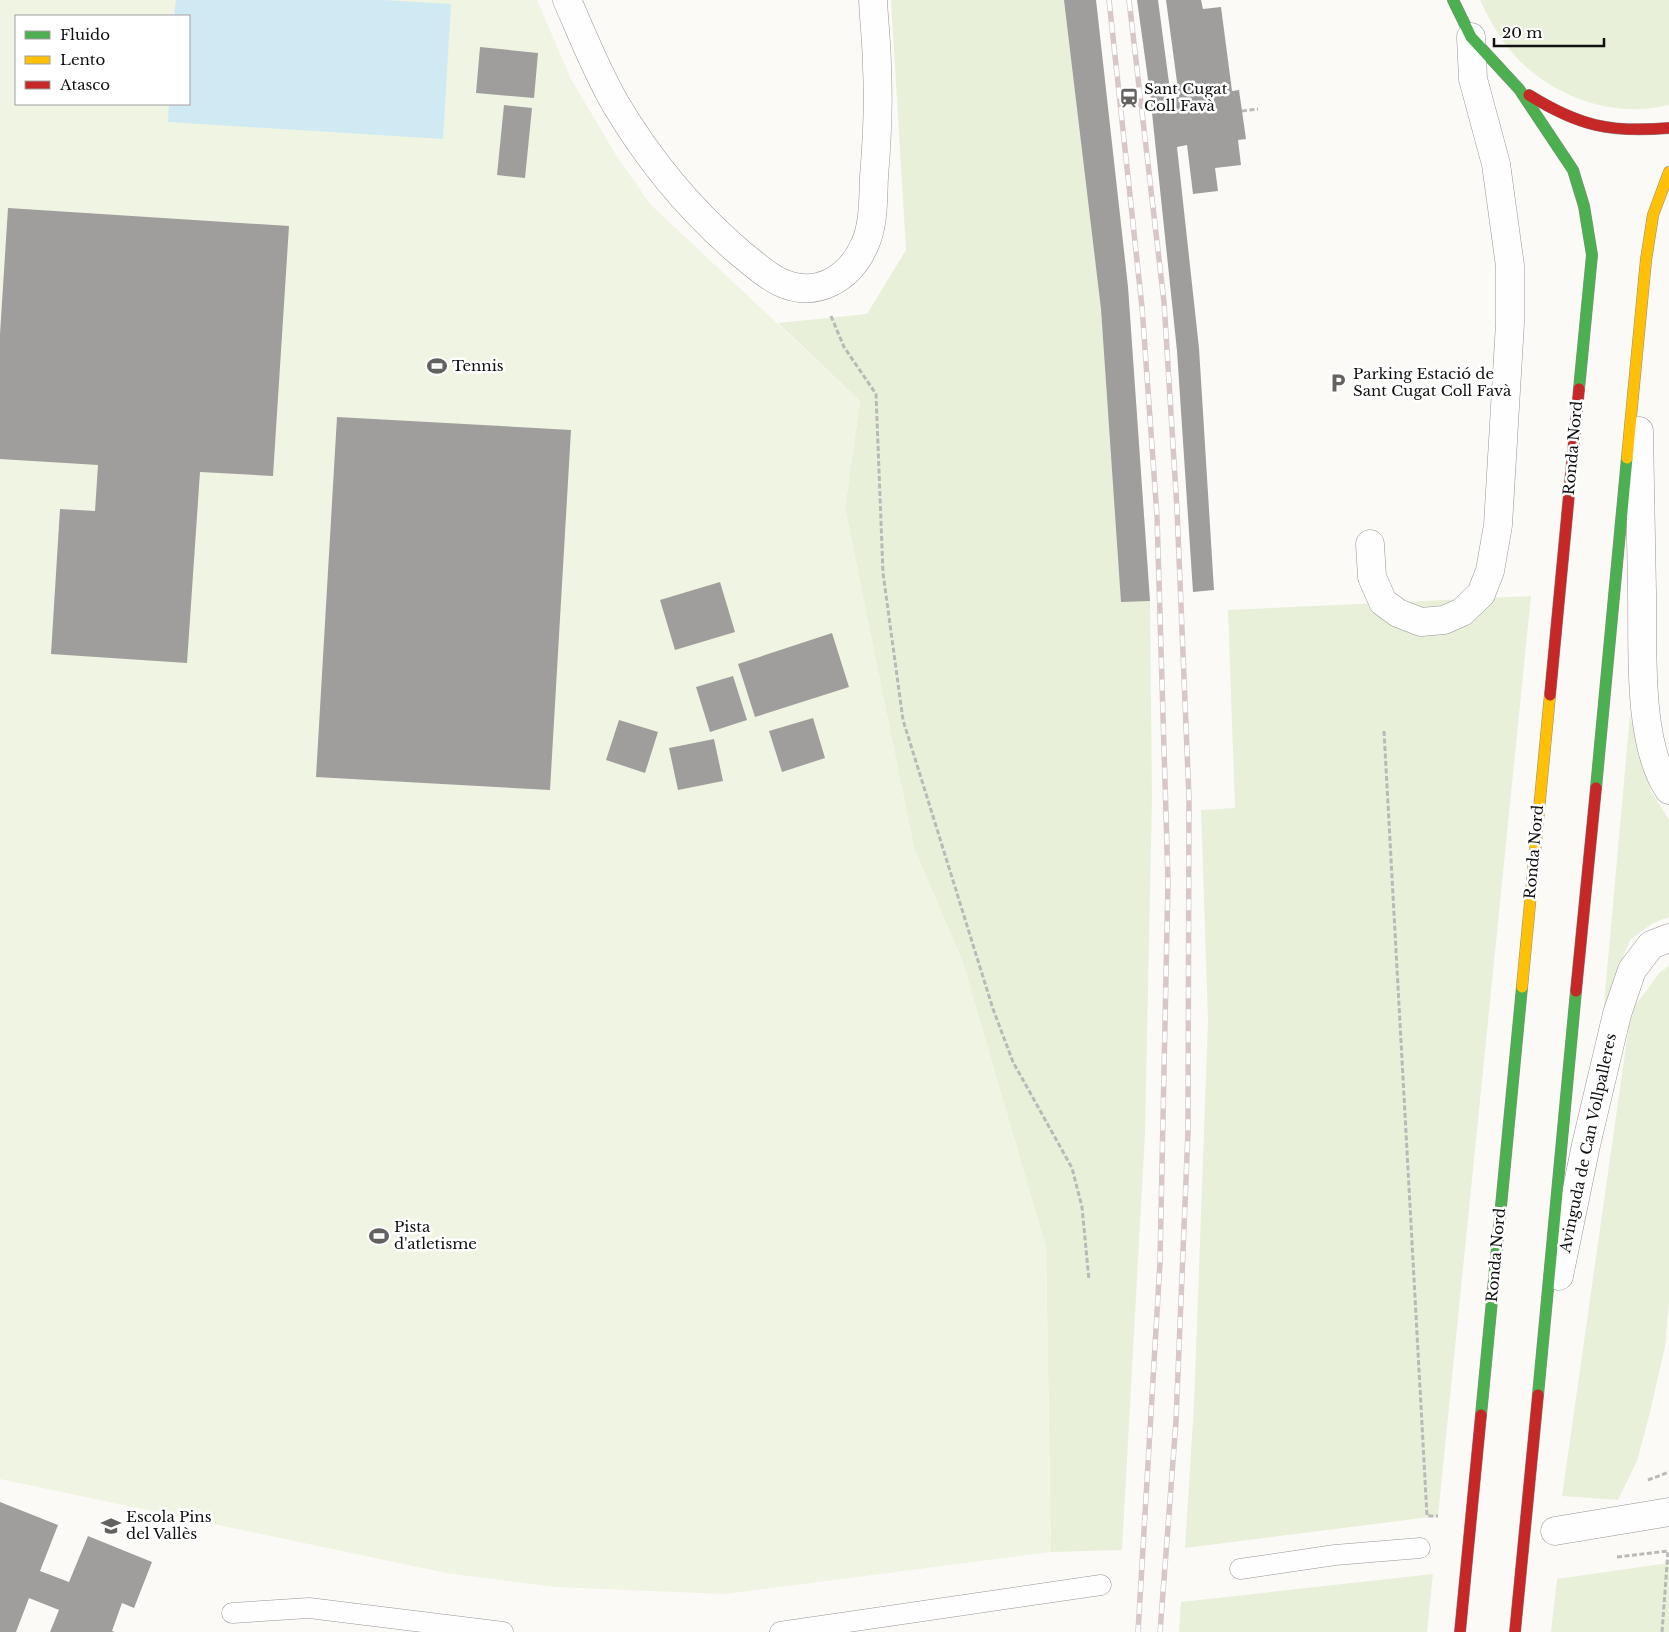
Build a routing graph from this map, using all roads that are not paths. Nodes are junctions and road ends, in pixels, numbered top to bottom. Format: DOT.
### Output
graph roads {
  1 [pos="567,0"];
  2 [pos="873,0"];
  3 [pos="1453,0"];
  4 [pos="1471,37"];
  5 [pos="1519,89"];
  6 [pos="1669,128"];
  7 [pos="1669,172"];
  8 [pos="1638,340"];
  9 [pos="1370,544"];
  10 [pos="1669,790"];
  11 [pos="1669,938"];
  12 [pos="1540,1368"];
  13 [pos="1669,1512"];
  14 [pos="1555,1531"];
  15 [pos="1420,1548"];
  16 [pos="1240,1569"];
  17 [pos="1101,1585"];
  18 [pos="232,1613"];
  19 [pos="503,1632"];
  20 [pos="780,1632"];
  21 [pos="1460,1632"];
  22 [pos="1515,1632"];
  1 -- 2 [label="street"];
  3 -- 4 [label="main road, Ronda Nord"];
  4 -- 5 [label="main road, Ronda Nord"];
  4 -- 9 [label="street"];
  5 -- 6 [label="main road, Ronda Nord"];
  5 -- 21 [label="main road, Ronda Nord"];
  7 -- 8 [label="main road"];
  8 -- 10 [label="street"];
  8 -- 12 [label="main road"];
  11 -- 12 [label="street, Avinguda de Can Vollpalleres"];
  12 -- 22 [label="main road"];
  13 -- 14 [label="street"];
  15 -- 16 [label="lane"];
  17 -- 20 [label="lane"];
  18 -- 19 [label="lane"];
}
